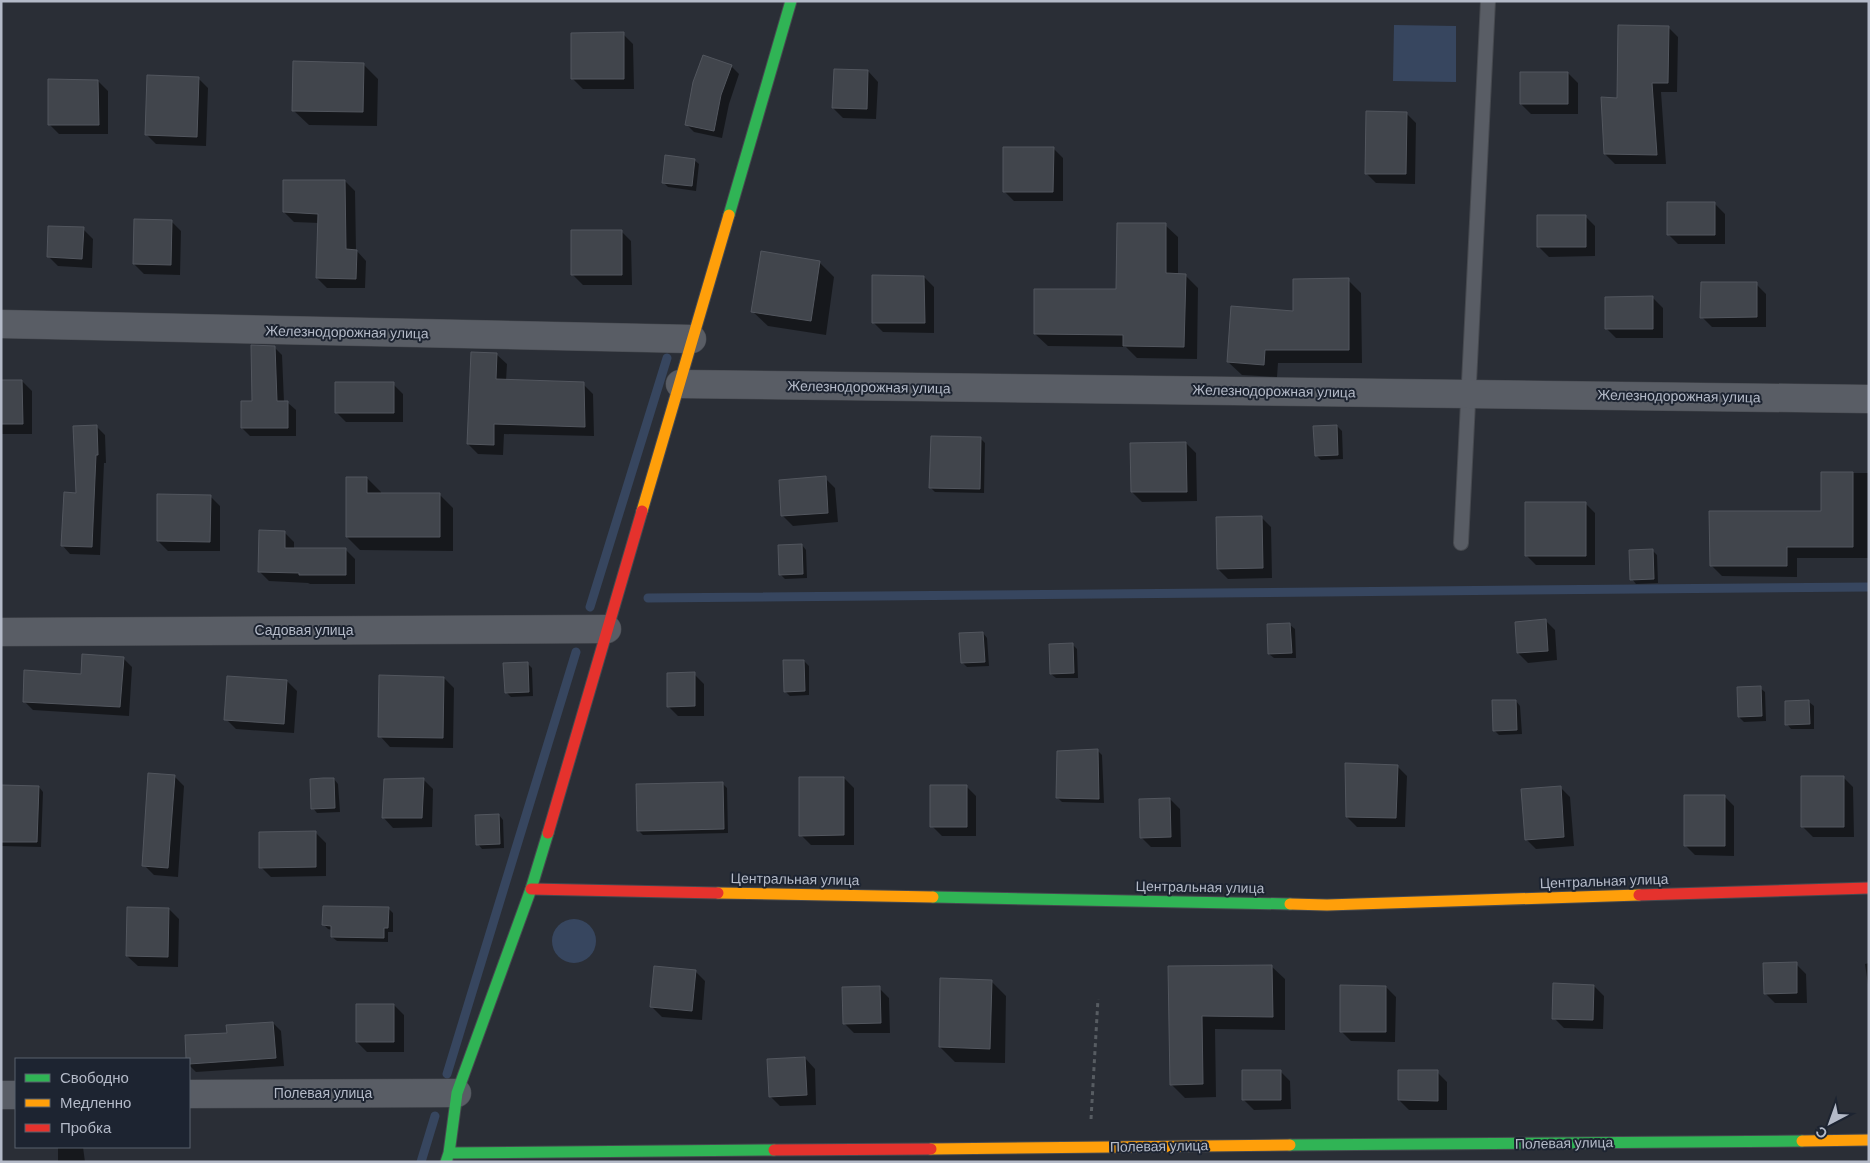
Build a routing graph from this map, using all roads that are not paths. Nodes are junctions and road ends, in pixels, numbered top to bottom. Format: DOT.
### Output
graph roads {
  1 [pos="791,1"];
  2 [pos="1488,1"];
  3 [pos="1,324"];
  4 [pos="692,339"];
  5 [pos="680,384"];
  6 [pos="1469,393"];
  7 [pos="1869,399"];
  8 [pos="1461,543"];
  9 [pos="607,629"];
  10 [pos="1,632"];
  11 [pos="531,888"];
  12 [pos="1869,888"];
  13 [pos="457,1093"];
  14 [pos="190,1094"];
  15 [pos="1,1095"];
  16 [pos="15,1095"];
  17 [pos="1869,1140"];
  18 [pos="448,1157"];
  1 -- 4 [label="street"];
  2 -- 6 [label="lane"];
  3 -- 4 [label="street, Железнодорожная улица"];
  4 -- 5 [label="street"];
  5 -- 6 [label="street, Железнодорожная улица"];
  5 -- 9 [label="street"];
  6 -- 7 [label="street, Железнодорожная улица"];
  6 -- 8 [label="lane"];
  9 -- 10 [label="street, Садовая улица"];
  9 -- 11 [label="street"];
  11 -- 12 [label="street, Центральная улица"];
  11 -- 13 [label="street"];
  13 -- 14 [label="street, Полевая улица"];
  13 -- 18 [label="street"];
  15 -- 16 [label="street"];
  17 -- 18 [label="street, Полевая улица"];
}
